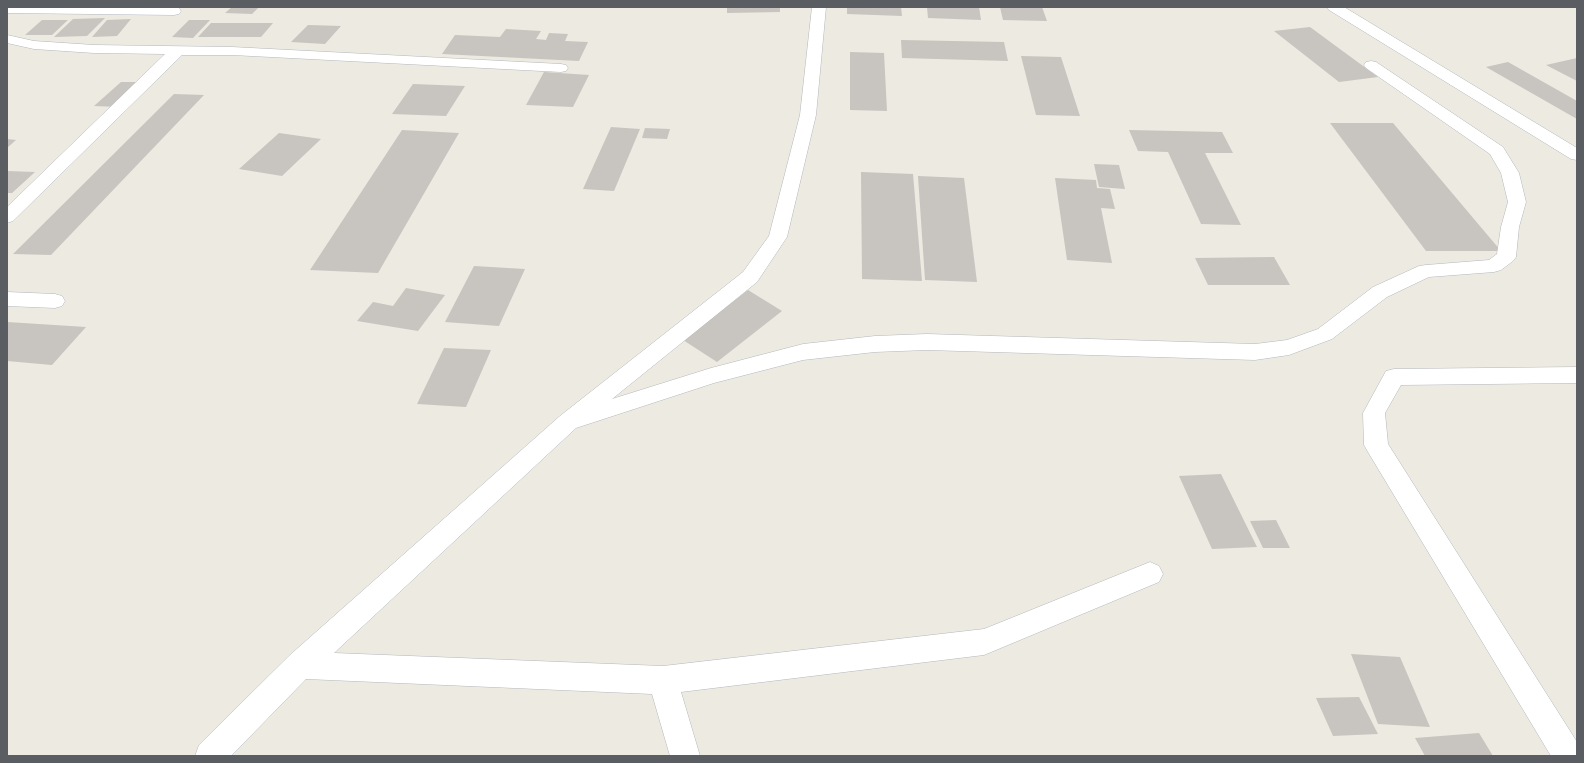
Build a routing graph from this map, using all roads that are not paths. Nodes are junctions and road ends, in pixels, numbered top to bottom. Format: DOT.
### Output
graph roads {
  1 [pos="819,7"];
  2 [pos="1334,7"];
  3 [pos="7,9"];
  4 [pos="174,11"];
  5 [pos="7,39"];
  6 [pos="178,50"];
  7 [pos="1372,65"];
  8 [pos="561,68"];
  9 [pos="1577,154"];
  10 [pos="7,218"];
  11 [pos="7,299"];
  12 [pos="55,302"];
  13 [pos="1577,375"];
  14 [pos="568,422"];
  15 [pos="1150,574"];
  16 [pos="300,665"];
  17 [pos="663,680"];
  18 [pos="210,756"];
  19 [pos="686,756"];
  20 [pos="1568,756"];
  1 -- 14 [label="street"];
  2 -- 9 [label="street"];
  3 -- 4 [label="street"];
  5 -- 6 [label="street"];
  6 -- 8 [label="street"];
  6 -- 10 [label="street"];
  7 -- 14 [label="street"];
  11 -- 12 [label="street"];
  13 -- 20 [label="street"];
  14 -- 16 [label="street"];
  15 -- 17 [label="street"];
  16 -- 17 [label="street"];
  16 -- 18 [label="street"];
  17 -- 19 [label="street"];
}
